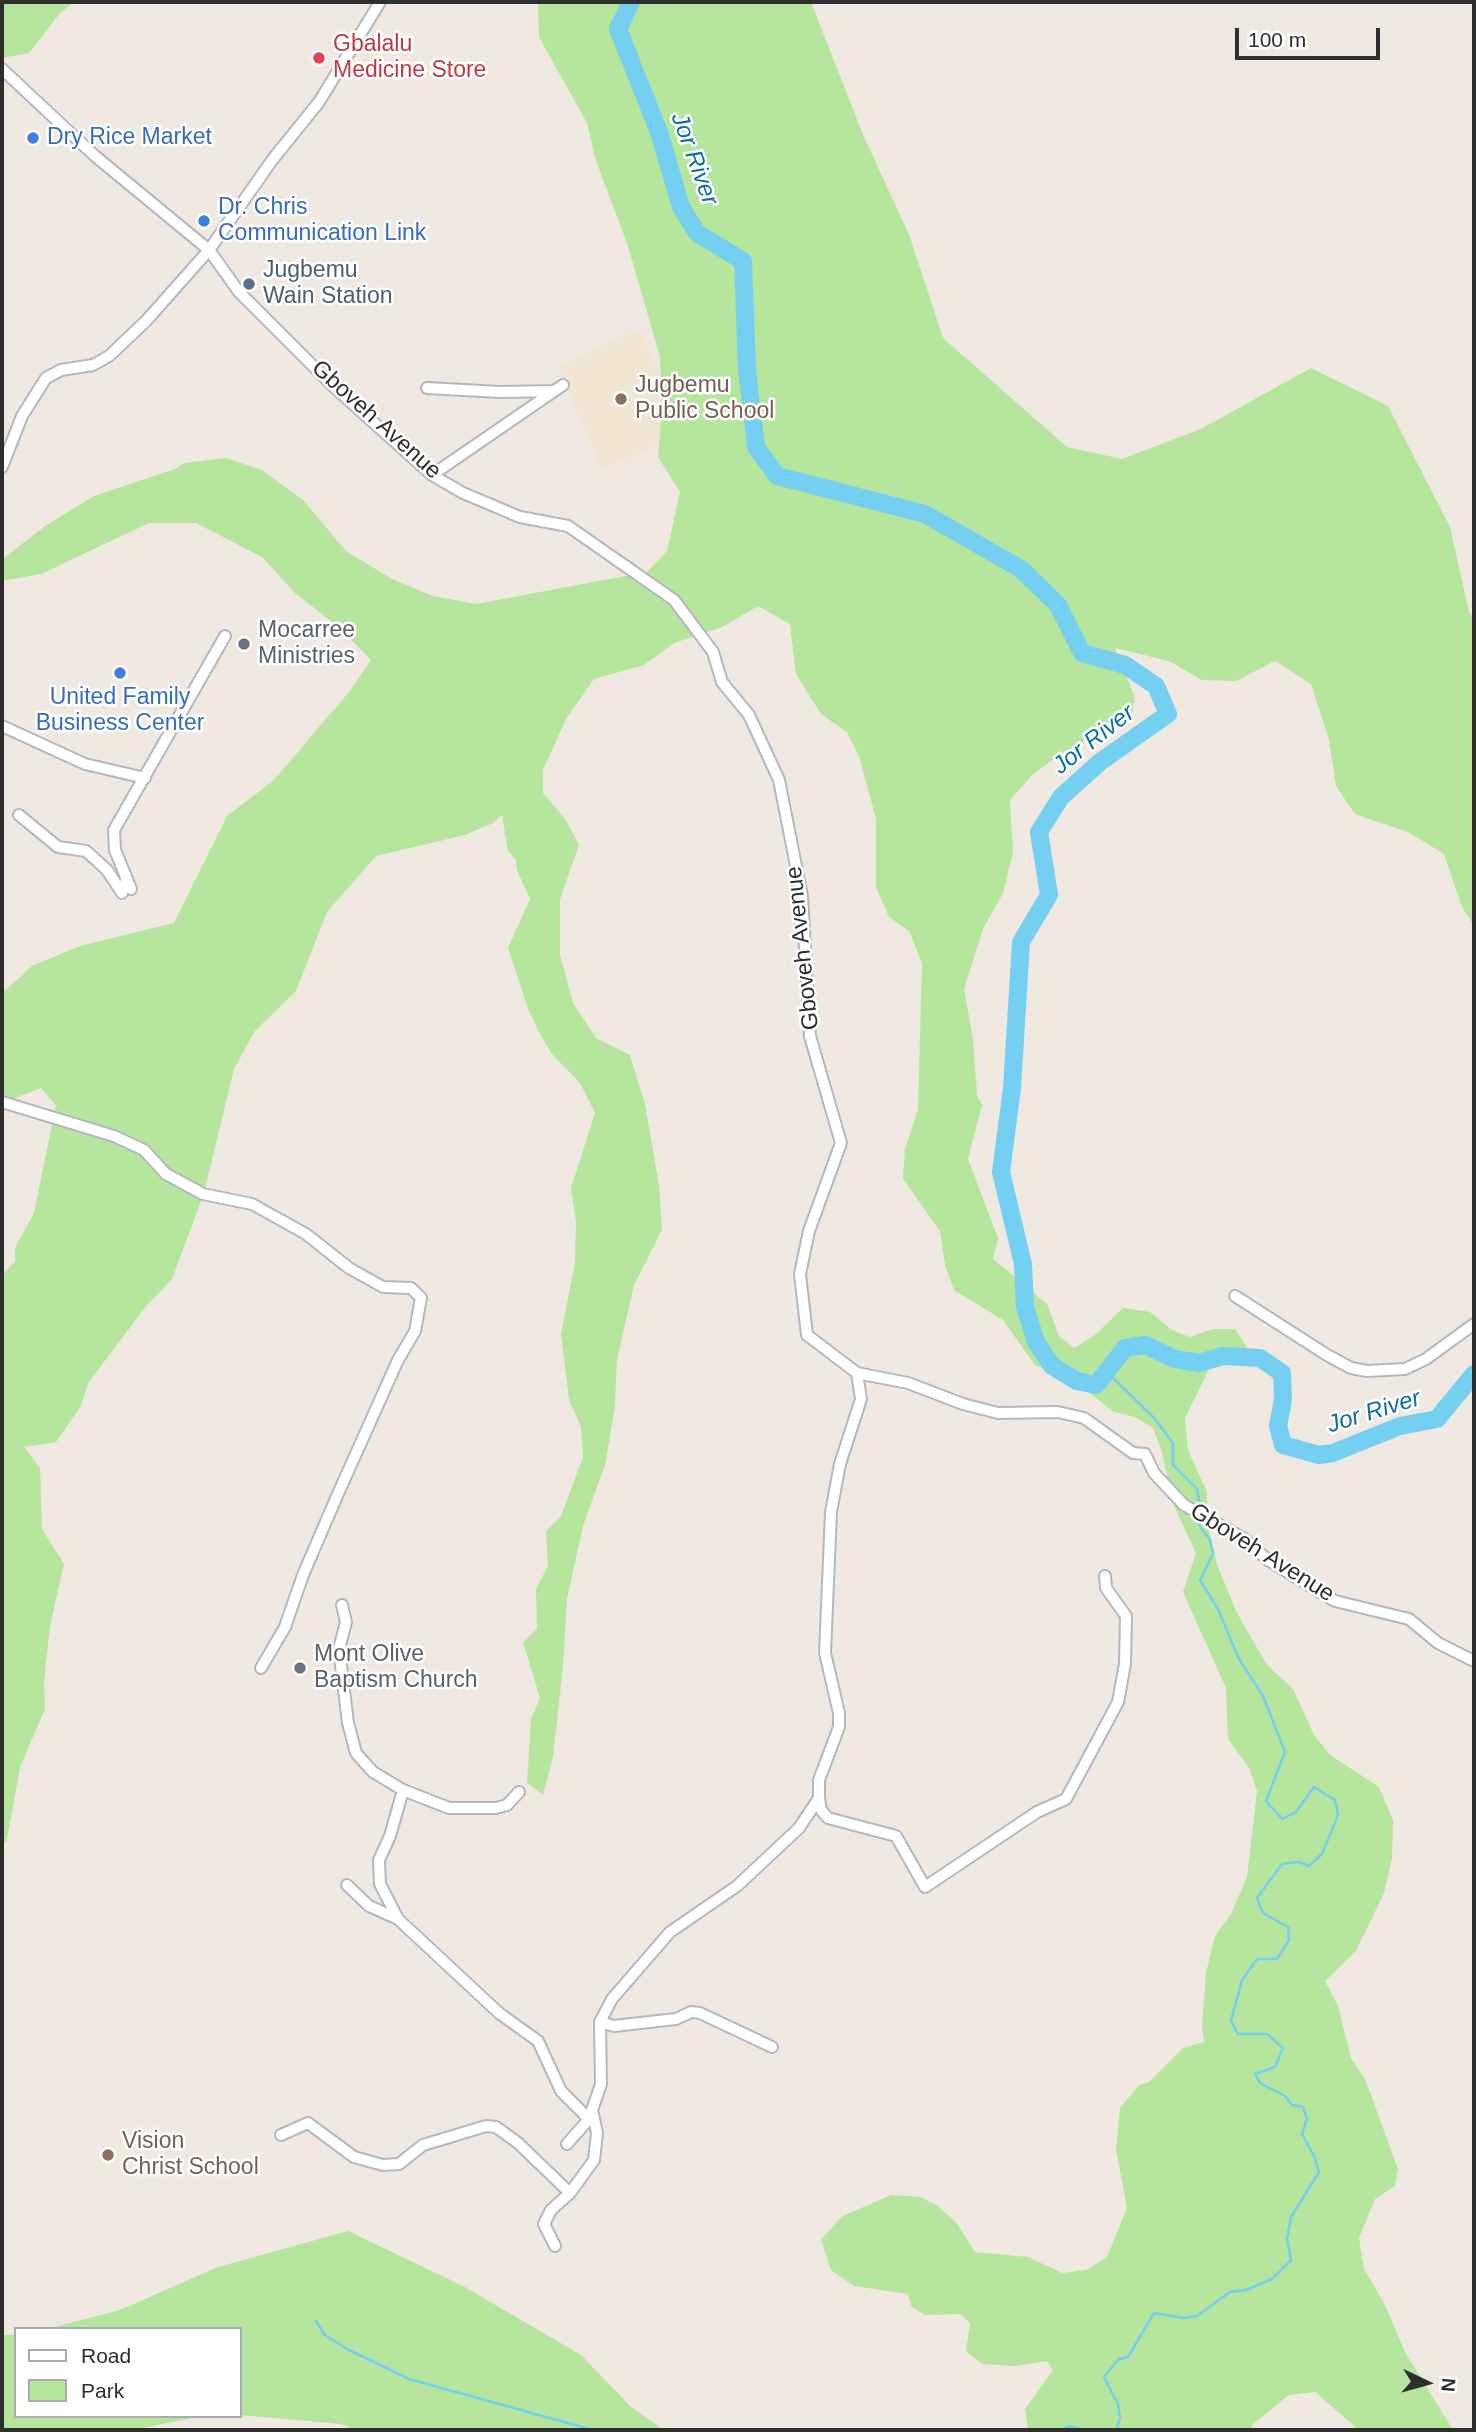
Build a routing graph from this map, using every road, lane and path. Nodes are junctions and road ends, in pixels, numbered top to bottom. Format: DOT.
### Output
graph roads {
  1 [pos="380,2"];
  2 [pos="2,69"];
  3 [pos="209,250"];
  4 [pos="427,388"];
  5 [pos="2,467"];
  6 [pos="432,475"];
  7 [pos="225,636"];
  8 [pos="2,726"];
  9 [pos="145,778"];
  10 [pos="19,815"];
  11 [pos="2,1102"];
  12 [pos="1235,1296"];
  13 [pos="1474,1324"];
  14 [pos="857,1373"];
  15 [pos="1105,1576"];
  16 [pos="342,1605"];
  17 [pos="1474,1661"];
  18 [pos="261,1668"];
  19 [pos="403,1790"];
  20 [pos="519,1792"];
  21 [pos="819,1798"];
  22 [pos="347,1885"];
  23 [pos="398,1919"];
  24 [pos="600,2022"];
  25 [pos="772,2048"];
  26 [pos="592,2106"];
  27 [pos="589,2119"];
  28 [pos="281,2135"];
  29 [pos="567,2144"];
  30 [pos="570,2193"];
  31 [pos="555,2246"];
  1 -- 3 [label="street"];
  2 -- 3 [label="street, Gboveh Avenue"];
  3 -- 5 [label="street"];
  3 -- 6 [label="street, Gboveh Avenue"];
  4 -- 6 [label="street"];
  6 -- 14 [label="street, Gboveh Avenue"];
  7 -- 9 [label="street"];
  8 -- 9 [label="street"];
  9 -- 10 [label="street"];
  11 -- 18 [label="street"];
  12 -- 13 [label="street"];
  14 -- 17 [label="street, Gboveh Avenue"];
  14 -- 21 [label="street"];
  15 -- 21 [label="street"];
  16 -- 19 [label="street"];
  19 -- 20 [label="street"];
  19 -- 23 [label="street"];
  21 -- 24 [label="street"];
  22 -- 23 [label="street"];
  23 -- 27 [label="street"];
  24 -- 25 [label="street"];
  24 -- 26 [label="street"];
  26 -- 27 [label="street"];
  26 -- 30 [label="street"];
  27 -- 29 [label="street"];
  28 -- 30 [label="street"];
  30 -- 31 [label="street"];
}
